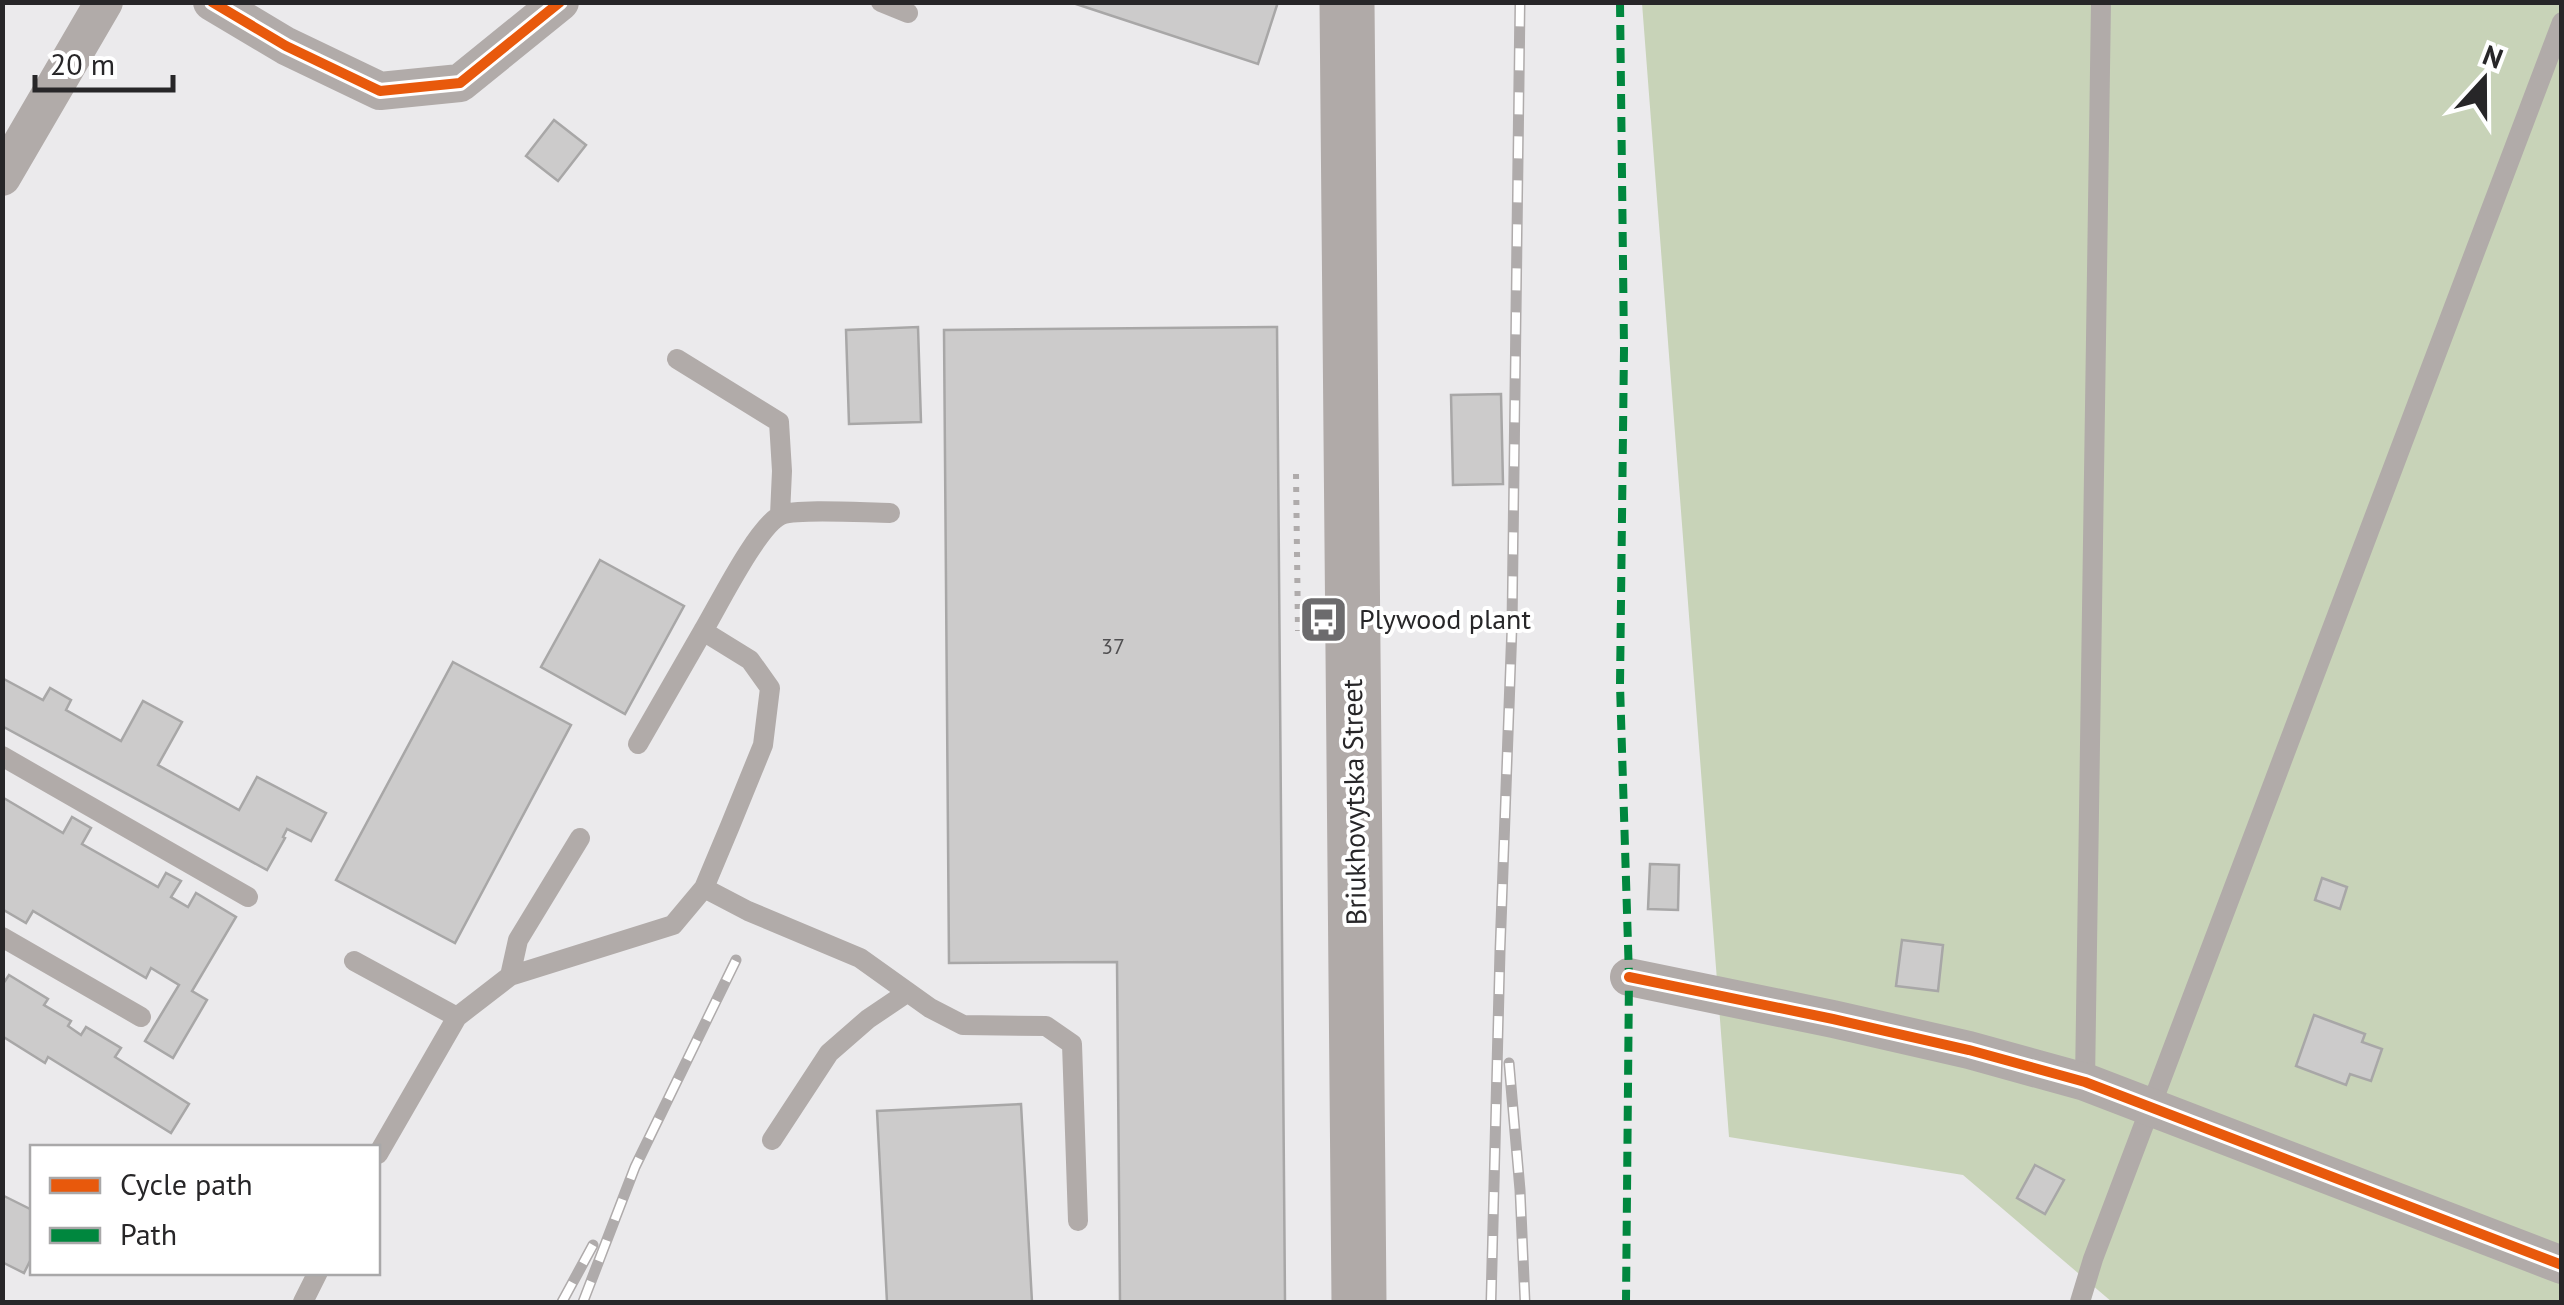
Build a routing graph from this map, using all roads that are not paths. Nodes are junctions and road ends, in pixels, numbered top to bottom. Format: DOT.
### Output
graph roads {
  1 [pos="104,2"];
  2 [pos="212,2"];
  3 [pos="560,2"];
  4 [pos="881,2"];
  5 [pos="1347,2"];
  6 [pos="2101,2"];
  7 [pos="908,13"];
  8 [pos="2562,22"];
  9 [pos="2,177"];
  10 [pos="677,359"];
  11 [pos="890,514"];
  12 [pos="780,516"];
  13 [pos="703,631"];
  14 [pos="638,744"];
  15 [pos="2,756"];
  16 [pos="580,838"];
  17 [pos="704,888"];
  18 [pos="248,898"];
  19 [pos="2,937"];
  20 [pos="354,961"];
  21 [pos="510,976"];
  22 [pos="1629,977"];
  23 [pos="908,992"];
  24 [pos="140,1016"];
  25 [pos="457,1017"];
  26 [pos="2084,1082"];
  27 [pos="2151,1108"];
  28 [pos="772,1140"];
  29 [pos="380,1151"];
  30 [pos="1078,1221"];
  31 [pos="2562,1265"];
  32 [pos="316,1275"];
  33 [pos="303,1302"];
  34 [pos="1358,1302"];
  35 [pos="2080,1302"];
  1 -- 9 [label="street"];
  2 -- 3 [label="street"];
  4 -- 7 [label="lane"];
  5 -- 34 [label="main road, Briukhovytska Street"];
  6 -- 26 [label="lane"];
  8 -- 27 [label="lane"];
  10 -- 12 [label="lane"];
  11 -- 12 [label="lane"];
  12 -- 13 [label="lane"];
  13 -- 14 [label="lane"];
  13 -- 17 [label="lane"];
  15 -- 18 [label="lane"];
  16 -- 21 [label="lane"];
  17 -- 21 [label="lane"];
  17 -- 23 [label="lane"];
  19 -- 24 [label="lane"];
  20 -- 25 [label="lane"];
  21 -- 25 [label="lane"];
  22 -- 26 [label="street"];
  23 -- 28 [label="lane"];
  23 -- 30 [label="lane"];
  25 -- 29 [label="lane"];
  26 -- 27 [label="street"];
  27 -- 31 [label="street"];
  27 -- 35 [label="lane"];
  32 -- 33 [label="lane"];
}
